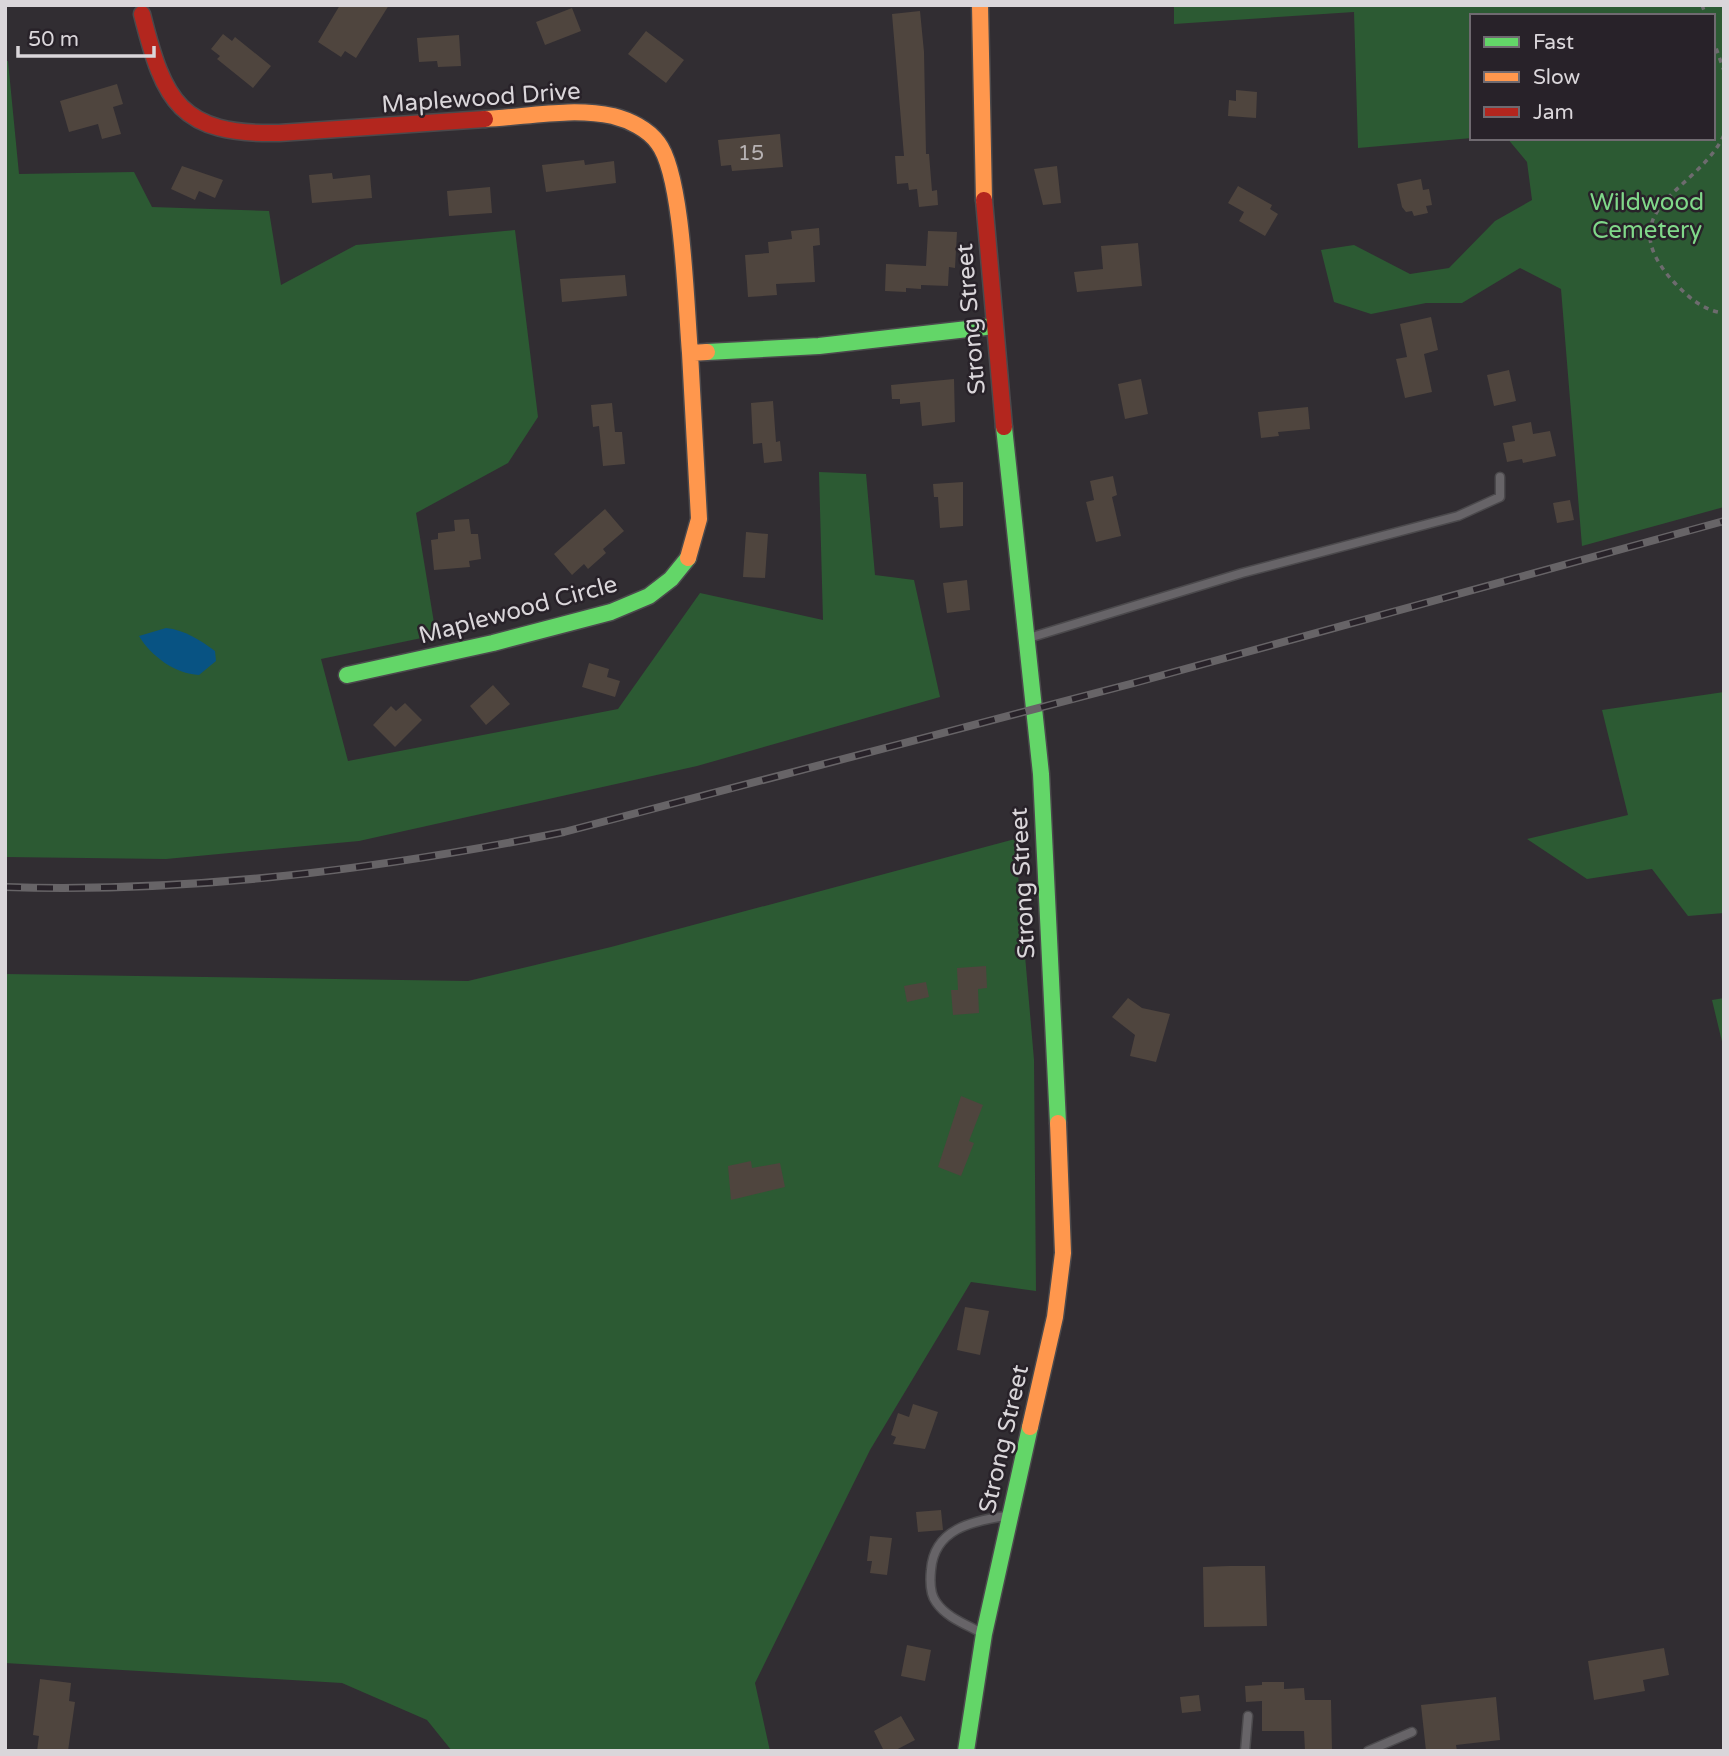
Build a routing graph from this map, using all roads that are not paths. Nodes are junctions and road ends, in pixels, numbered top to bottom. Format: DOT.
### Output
graph roads {
  1 [pos="980,5"];
  2 [pos="142,14"];
  3 [pos="994,326"];
  4 [pos="690,354"];
  5 [pos="1500,477"];
  6 [pos="1029,638"];
  7 [pos="347,675"];
  8 [pos="1009,1516"];
  9 [pos="984,1634"];
  10 [pos="1248,1716"];
  11 [pos="1412,1732"];
  12 [pos="967,1751"];
  13 [pos="1245,1751"];
  14 [pos="1368,1751"];
  1 -- 3 [label="main road, Strong Street"];
  2 -- 4 [label="main road, Maplewood Drive"];
  3 -- 4 [label="main road"];
  3 -- 6 [label="main road, Strong Street"];
  4 -- 7 [label="main road, Maplewood Circle"];
  5 -- 6 [label="lane"];
  6 -- 8 [label="main road, Strong Street"];
  8 -- 9 [label="main road, Strong Street"];
  8 -- 9 [label="lane"];
  9 -- 12 [label="main road, Strong Street"];
  10 -- 13 [label="lane"];
  11 -- 14 [label="lane"];
}
